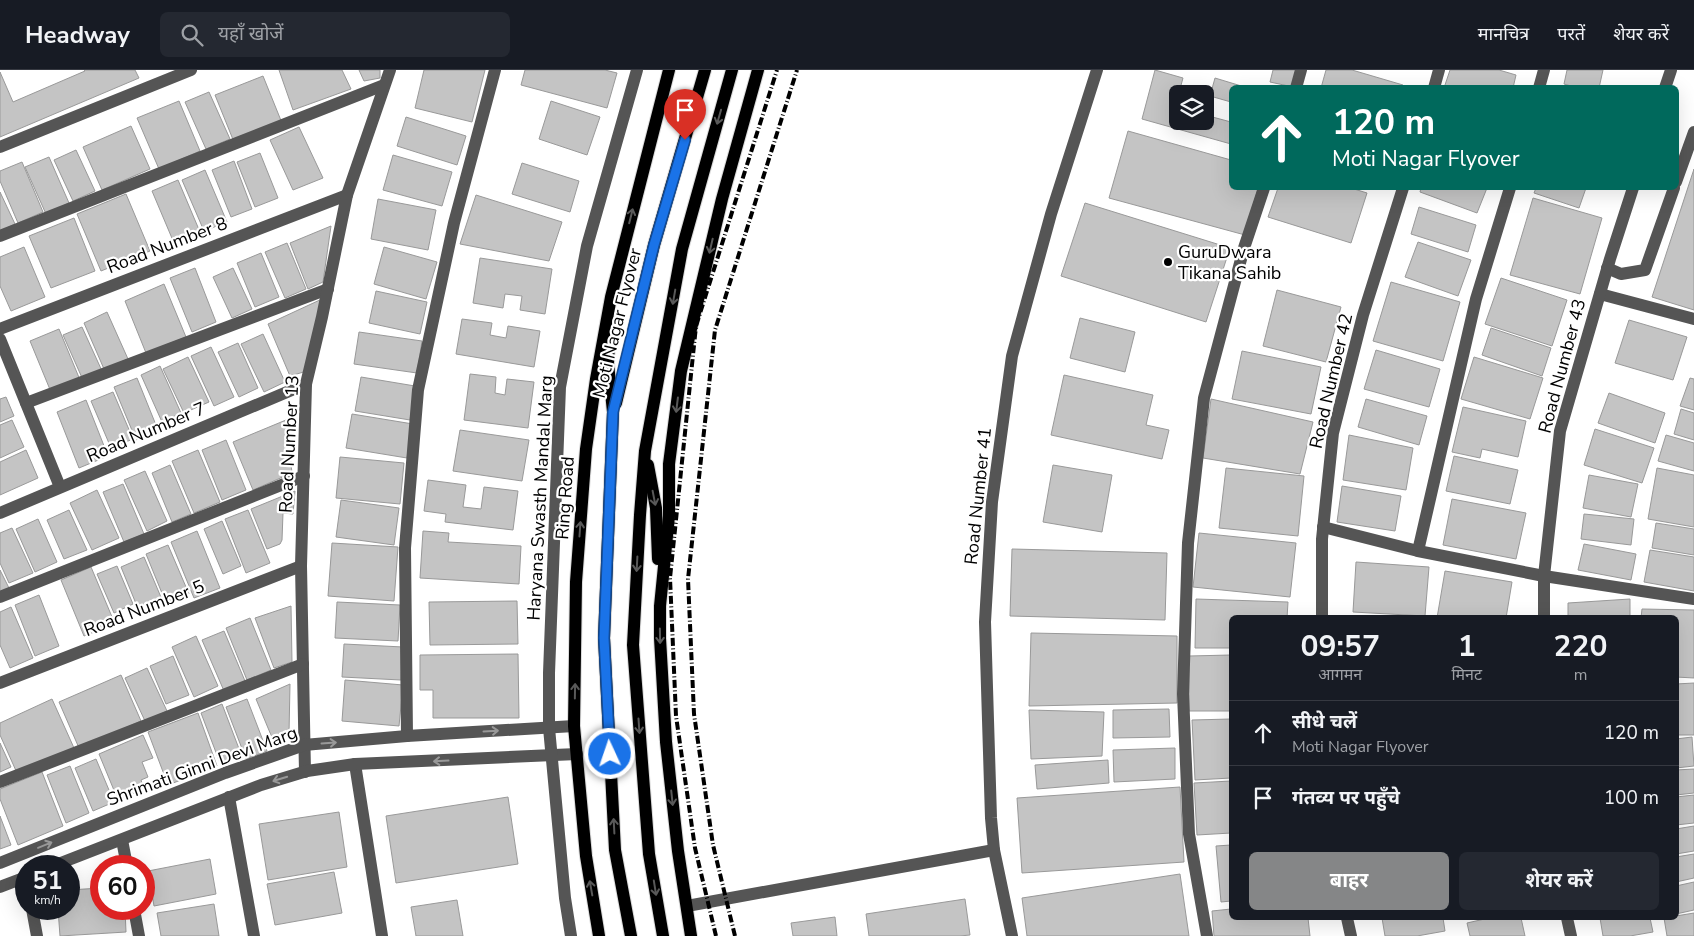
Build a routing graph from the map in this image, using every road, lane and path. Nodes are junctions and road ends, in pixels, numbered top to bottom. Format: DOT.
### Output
graph roads {
  1 [pos="191,70"];
  2 [pos="390,70"];
  3 [pos="495,70"];
  4 [pos="637,70"];
  5 [pos="669,70"];
  6 [pos="705,70"];
  7 [pos="732,70"];
  8 [pos="758,70"];
  9 [pos="1098,70"];
  10 [pos="1301,70"];
  11 [pos="1439,70"];
  12 [pos="1544,70"];
  13 [pos="1671,70"];
  14 [pos="384,85"];
  15 [pos="1297,85"];
  16 [pos="1435,85"];
  17 [pos="1540,85"];
  18 [pos="1666,85"];
  19 [pos="1694,132"];
  20 [pos="0,147"];
  21 [pos="1679,174"];
  22 [pos="1263,190"];
  23 [pos="1402,190"];
  24 [pos="1509,190"];
  25 [pos="1632,190"];
  26 [pos="1673,190"];
  27 [pos="347,195"];
  28 [pos="0,236"];
  29 [pos="1607,268"];
  30 [pos="328,289"];
  31 [pos="1600,294"];
  32 [pos="611,297"];
  33 [pos="1694,319"];
  34 [pos="0,329"];
  35 [pos="0,340"];
  36 [pos="306,384"];
  37 [pos="26,404"];
  38 [pos="613,412"];
  39 [pos="645,451"];
  40 [pos="304,476"];
  41 [pos="60,487"];
  42 [pos="0,513"];
  43 [pos="1323,527"];
  44 [pos="1418,551"];
  45 [pos="301,566"];
  46 [pos="1544,576"];
  47 [pos="0,597"];
  48 [pos="1694,598"];
  49 [pos="660,606"];
  50 [pos="1322,615"];
  51 [pos="1544,615"];
  52 [pos="303,664"];
  53 [pos="0,683"];
  54 [pos="574,726"];
  55 [pos="550,728"];
  56 [pos="407,736"];
  57 [pos="304,745"];
  58 [pos="577,754"];
  59 [pos="552,756"];
  60 [pos="355,764"];
  61 [pos="305,772"];
  62 [pos="0,782"];
  63 [pos="229,797"];
  64 [pos="122,840"];
  65 [pos="994,850"];
  66 [pos="125,855"];
  67 [pos="80,856"];
  68 [pos="0,863"];
  69 [pos="15,882"];
  70 [pos="0,887"];
  71 [pos="687,906"];
  72 [pos="34,920"];
  73 [pos="136,920"];
  74 [pos="1347,920"];
  75 [pos="1568,920"];
  76 [pos="37,936"];
  77 [pos="139,936"];
  78 [pos="254,936"];
  79 [pos="382,936"];
  80 [pos="571,936"];
  81 [pos="599,936"];
  82 [pos="631,936"];
  83 [pos="663,936"];
  84 [pos="692,936"];
  85 [pos="1012,936"];
  86 [pos="1207,936"];
  87 [pos="1351,936"];
  88 [pos="1572,936"];
  1 -- 20 [label="street"];
  2 -- 14 [label="street, Road Number 13"];
  3 -- 56 [label="street"];
  4 -- 55 [label="street, Haryana Swasth Mandal Marg"];
  32 -- 5 [label="main road, Ring Road, one-way"];
  6 -- 38 [label="main road, Moti Nagar Flyover"];
  7 -- 39 [label="main road, one-way"];
  8 -- 49 [label="main road, one-way"];
  9 -- 65 [label="street, Road Number 41"];
  10 -- 15 [label="street"];
  11 -- 16 [label="street"];
  12 -- 17 [label="street"];
  13 -- 18 [label="street"];
  14 -- 27 [label="street, Road Number 13"];
  14 -- 28 [label="street"];
  19 -- 21 [label="street"];
  22 -- 86 [label="street"];
  23 -- 43 [label="street, Road Number 42"];
  24 -- 44 [label="street"];
  25 -- 29 [label="street, Road Number 43"];
  26 -- 29 [label="street"];
  27 -- 30 [label="street, Road Number 13"];
  27 -- 34 [label="street, Road Number 8"];
  29 -- 31 [label="street, Road Number 43"];
  30 -- 36 [label="street, Road Number 13"];
  30 -- 37 [label="street"];
  31 -- 33 [label="street"];
  31 -- 46 [label="street, Road Number 43"];
  32 -- 38 [label="main road"];
  54 -- 32 [label="main road, Ring Road, one-way"];
  35 -- 37 [label="street"];
  36 -- 40 [label="street, Road Number 13"];
  36 -- 41 [label="street, Road Number 7"];
  37 -- 41 [label="street"];
  82 -- 38 [label="main road, one-way"];
  39 -- 49 [label="main road, one-way"];
  39 -- 83 [label="main road, one-way"];
  40 -- 45 [label="street, Road Number 13"];
  40 -- 47 [label="street"];
  41 -- 42 [label="street, Road Number 7"];
  43 -- 44 [label="street"];
  43 -- 50 [label="street, Road Number 42"];
  44 -- 46 [label="street"];
  45 -- 52 [label="street, Road Number 13"];
  45 -- 53 [label="street, Road Number 5"];
  46 -- 48 [label="street"];
  46 -- 51 [label="street, Road Number 43"];
  49 -- 71 [label="main road, one-way"];
  52 -- 57 [label="street, Road Number 13"];
  52 -- 62 [label="street"];
  54 -- 55 [label="street, Shrimati Ginni Devi Marg"];
  54 -- 58 [label="main road, Ring Road"];
  56 -- 55 [label="street, Shrimati Ginni Devi Marg, one-way"];
  55 -- 59 [label="street, Haryana Swasth Mandal Marg"];
  57 -- 56 [label="street, Shrimati Ginni Devi Marg, one-way"];
  57 -- 61 [label="street, Road Number 13"];
  68 -- 57 [label="street, Shrimati Ginni Devi Marg, one-way"];
  58 -- 59 [label="street"];
  81 -- 58 [label="main road, Ring Road, one-way"];
  59 -- 60 [label="street, one-way"];
  59 -- 80 [label="street, Haryana Swasth Mandal Marg"];
  60 -- 61 [label="street"];
  60 -- 79 [label="street"];
  61 -- 63 [label="street, one-way"];
  63 -- 64 [label="street"];
  63 -- 78 [label="street"];
  64 -- 66 [label="street"];
  64 -- 67 [label="street"];
  65 -- 71 [label="street"];
  65 -- 85 [label="street, Road Number 41"];
  69 -- 70 [label="street"];
  71 -- 84 [label="main road"];
  72 -- 76 [label="street"];
  73 -- 77 [label="street"];
  74 -- 87 [label="street"];
  75 -- 88 [label="street"];
}
